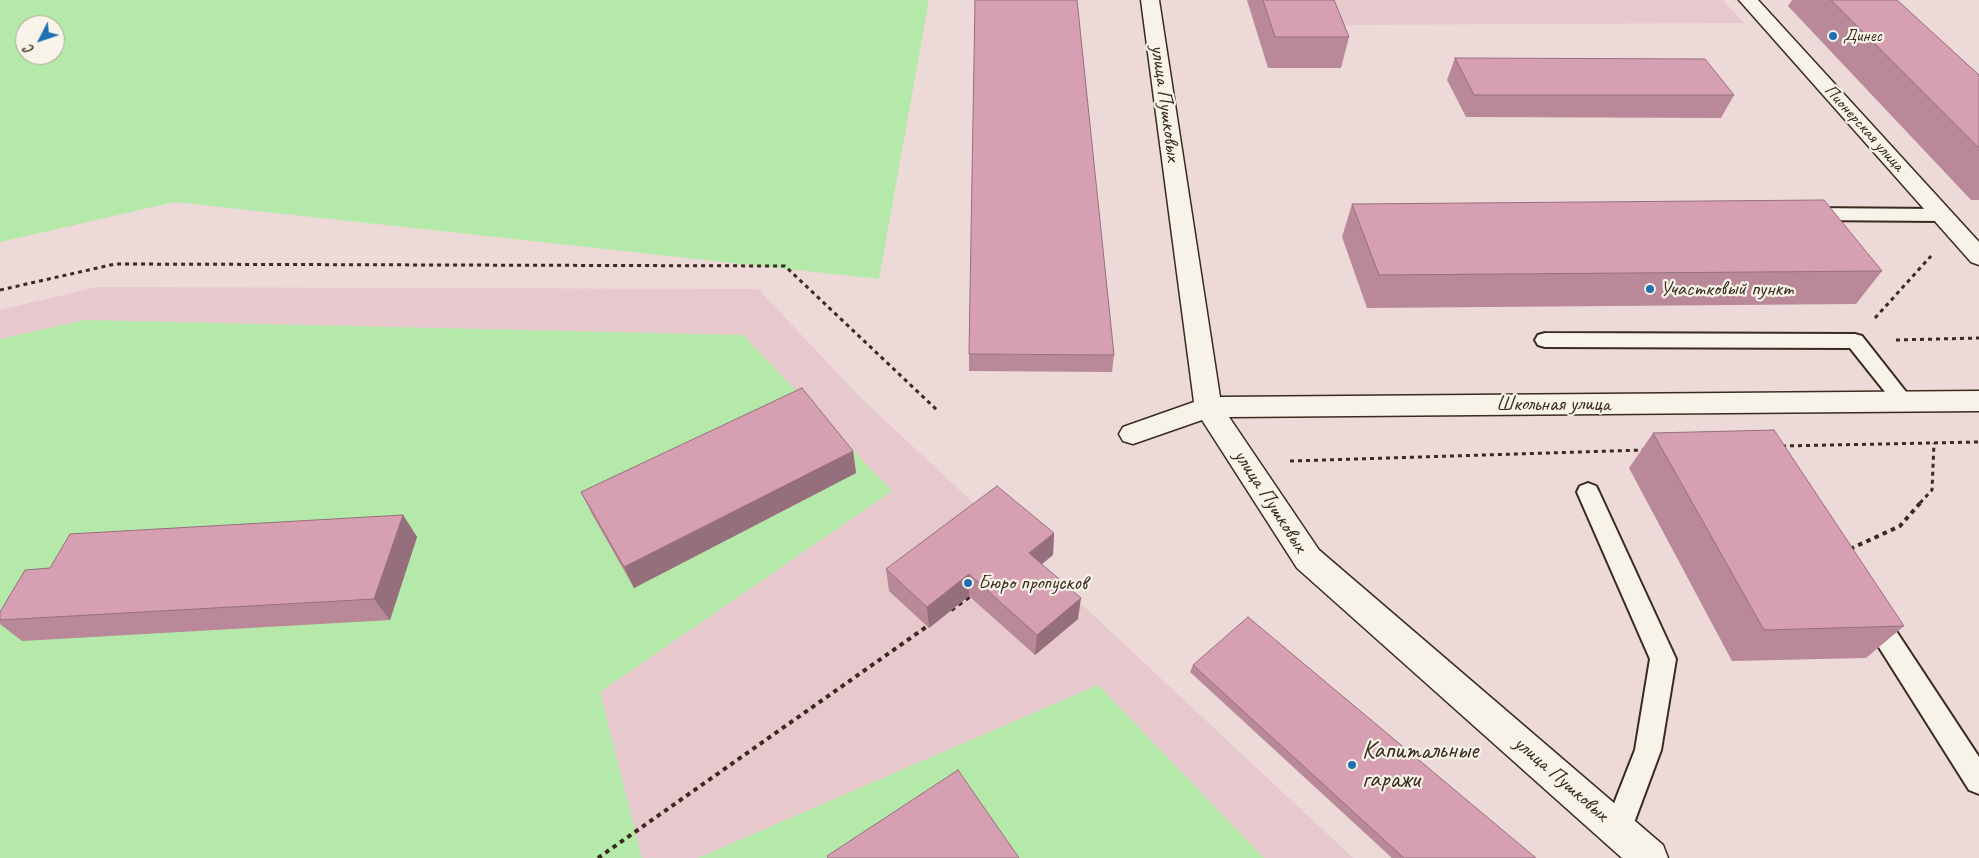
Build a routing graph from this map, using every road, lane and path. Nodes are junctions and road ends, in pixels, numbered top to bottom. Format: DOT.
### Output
graph roads {
  1 [pos="1150,0"];
  2 [pos="1748,0"];
  3 [pos="1788,214"];
  4 [pos="1941,215"];
  5 [pos="1934,253"];
  6 [pos="1979,257"];
  7 [pos="0,290"];
  8 [pos="1979,338"];
  9 [pos="1545,340"];
  10 [pos="1855,341"];
  11 [pos="1979,401"];
  12 [pos="1904,402"];
  13 [pos="1208,407"];
  14 [pos="937,410"];
  15 [pos="1132,434"];
  16 [pos="1979,442"];
  17 [pos="1934,443"];
  18 [pos="1775,446"];
  19 [pos="1648,450"];
  20 [pos="1283,462"];
  21 [pos="1588,492"];
  22 [pos="1835,556"];
  23 [pos="973,595"];
  24 [pos="948,612"];
  25 [pos="932,623"];
  26 [pos="1979,781"];
  27 [pos="1618,828"];
  28 [pos="598,858"];
  29 [pos="1650,858"];
  1 -- 13 [label="street, улица Пушковых"];
  2 -- 4 [label="street, Пионерская улица"];
  3 -- 4 [label="lane"];
  4 -- 6 [label="street, Пионерская улица"];
  5 -- 10 [label="path"];
  7 -- 14 [label="path"];
  8 -- 10 [label="path"];
  9 -- 10 [label="lane"];
  10 -- 12 [label="lane"];
  11 -- 12 [label="street, Школьная улица"];
  12 -- 13 [label="street, Школьная улица"];
  13 -- 15 [label="street, Школьная улица"];
  13 -- 27 [label="street, улица Пушковых"];
  16 -- 17 [label="path"];
  17 -- 18 [label="path"];
  17 -- 22 [label="path"];
  19 -- 20 [label="path"];
  21 -- 27 [label="lane"];
  22 -- 26 [label="lane"];
  23 -- 24 [label="path"];
  25 -- 28 [label="path"];
  27 -- 29 [label="street, улица Пушковых"];
}
